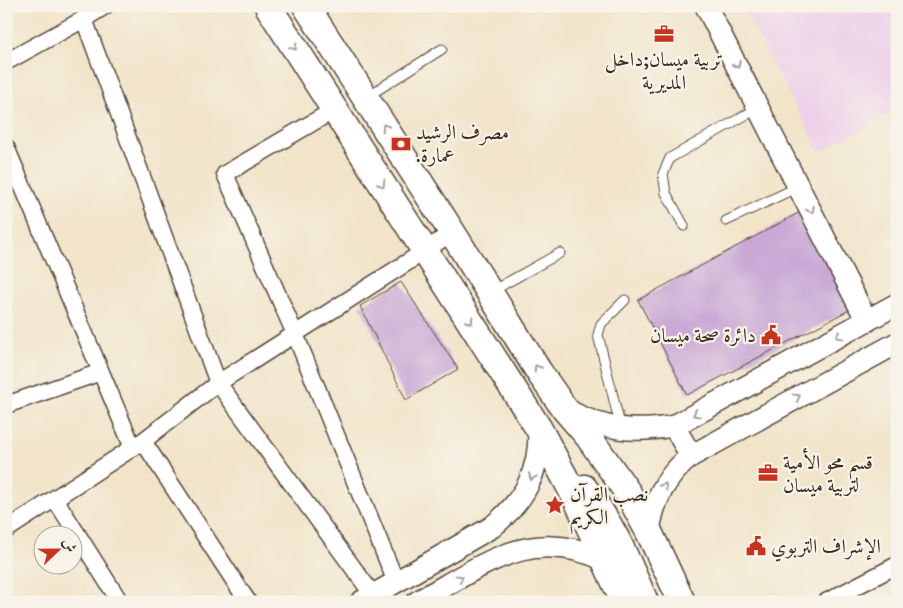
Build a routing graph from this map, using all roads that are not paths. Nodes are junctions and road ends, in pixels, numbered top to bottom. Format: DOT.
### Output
graph roads {
  1 [pos="105,6"];
  2 [pos="268,6"];
  3 [pos="306,6"];
  4 [pos="706,6"];
  5 [pos="84,20"];
  6 [pos="442,49"];
  7 [pos="6,62"];
  8 [pos="365,97"];
  9 [pos="759,108"];
  10 [pos="334,110"];
  11 [pos="6,147"];
  12 [pos="799,187"];
  13 [pos="726,221"];
  14 [pos="684,226"];
  15 [pos="452,232"];
  16 [pos="425,251"];
  17 [pos="560,253"];
  18 [pos="490,292"];
  19 [pos="625,300"];
  20 [pos="897,304"];
  21 [pos="867,320"];
  22 [pos="295,334"];
  23 [pos="897,343"];
  24 [pos="101,372"];
  25 [pos="218,383"];
  26 [pos="6,405"];
  27 [pos="564,408"];
  28 [pos="674,426"];
  29 [pos="540,429"];
  30 [pos="621,429"];
  31 [pos="138,445"];
  32 [pos="691,456"];
  33 [pos="55,499"];
  34 [pos="492,527"];
  35 [pos="6,530"];
  36 [pos="629,547"];
  37 [pos="507,553"];
  38 [pos="897,564"];
  39 [pos="396,582"];
  40 [pos="367,598"];
  41 [pos="120,602"];
  42 [pos="248,602"];
  43 [pos="417,602"];
  44 [pos="624,602"];
  45 [pos="645,602"];
  46 [pos="663,602"];
  47 [pos="682,602"];
  48 [pos="826,602"];
  1 -- 5 [label="street"];
  2 -- 10 [label="main road, one-way"];
  3 -- 8 [label="main road"];
  4 -- 9 [label="street, one-way"];
  5 -- 7 [label="street"];
  5 -- 25 [label="street"];
  6 -- 8 [label="lane"];
  15 -- 8 [label="main road, one-way"];
  9 -- 12 [label="street"];
  9 -- 14 [label="lane"];
  10 -- 16 [label="main road, one-way"];
  10 -- 22 [label="street"];
  11 -- 24 [label="street"];
  12 -- 13 [label="lane"];
  12 -- 21 [label="street, one-way"];
  15 -- 16 [label="street"];
  15 -- 18 [label="main road"];
  16 -- 22 [label="street"];
  16 -- 29 [label="main road, one-way"];
  17 -- 18 [label="lane"];
  27 -- 18 [label="main road, one-way"];
  19 -- 30 [label="lane"];
  20 -- 21 [label="street"];
  21 -- 28 [label="street, one-way"];
  22 -- 25 [label="street"];
  22 -- 39 [label="street"];
  32 -- 23 [label="street, one-way"];
  24 -- 26 [label="street"];
  24 -- 31 [label="street"];
  25 -- 31 [label="street"];
  25 -- 40 [label="street"];
  27 -- 30 [label="street"];
  27 -- 36 [label="main road"];
  28 -- 30 [label="street"];
  28 -- 32 [label="street"];
  29 -- 34 [label="street, one-way"];
  29 -- 36 [label="main road"];
  31 -- 33 [label="street"];
  31 -- 42 [label="street"];
  36 -- 32 [label="street, one-way"];
  33 -- 35 [label="street"];
  33 -- 41 [label="street"];
  34 -- 37 [label="street"];
  34 -- 39 [label="street"];
  36 -- 37 [label="street"];
  36 -- 44 [label="main road"];
  36 -- 45 [label="main road"];
  36 -- 46 [label="main road"];
  36 -- 47 [label="main road"];
  43 -- 37 [label="street, one-way"];
  38 -- 48 [label="street"];
  39 -- 40 [label="street"];
}
